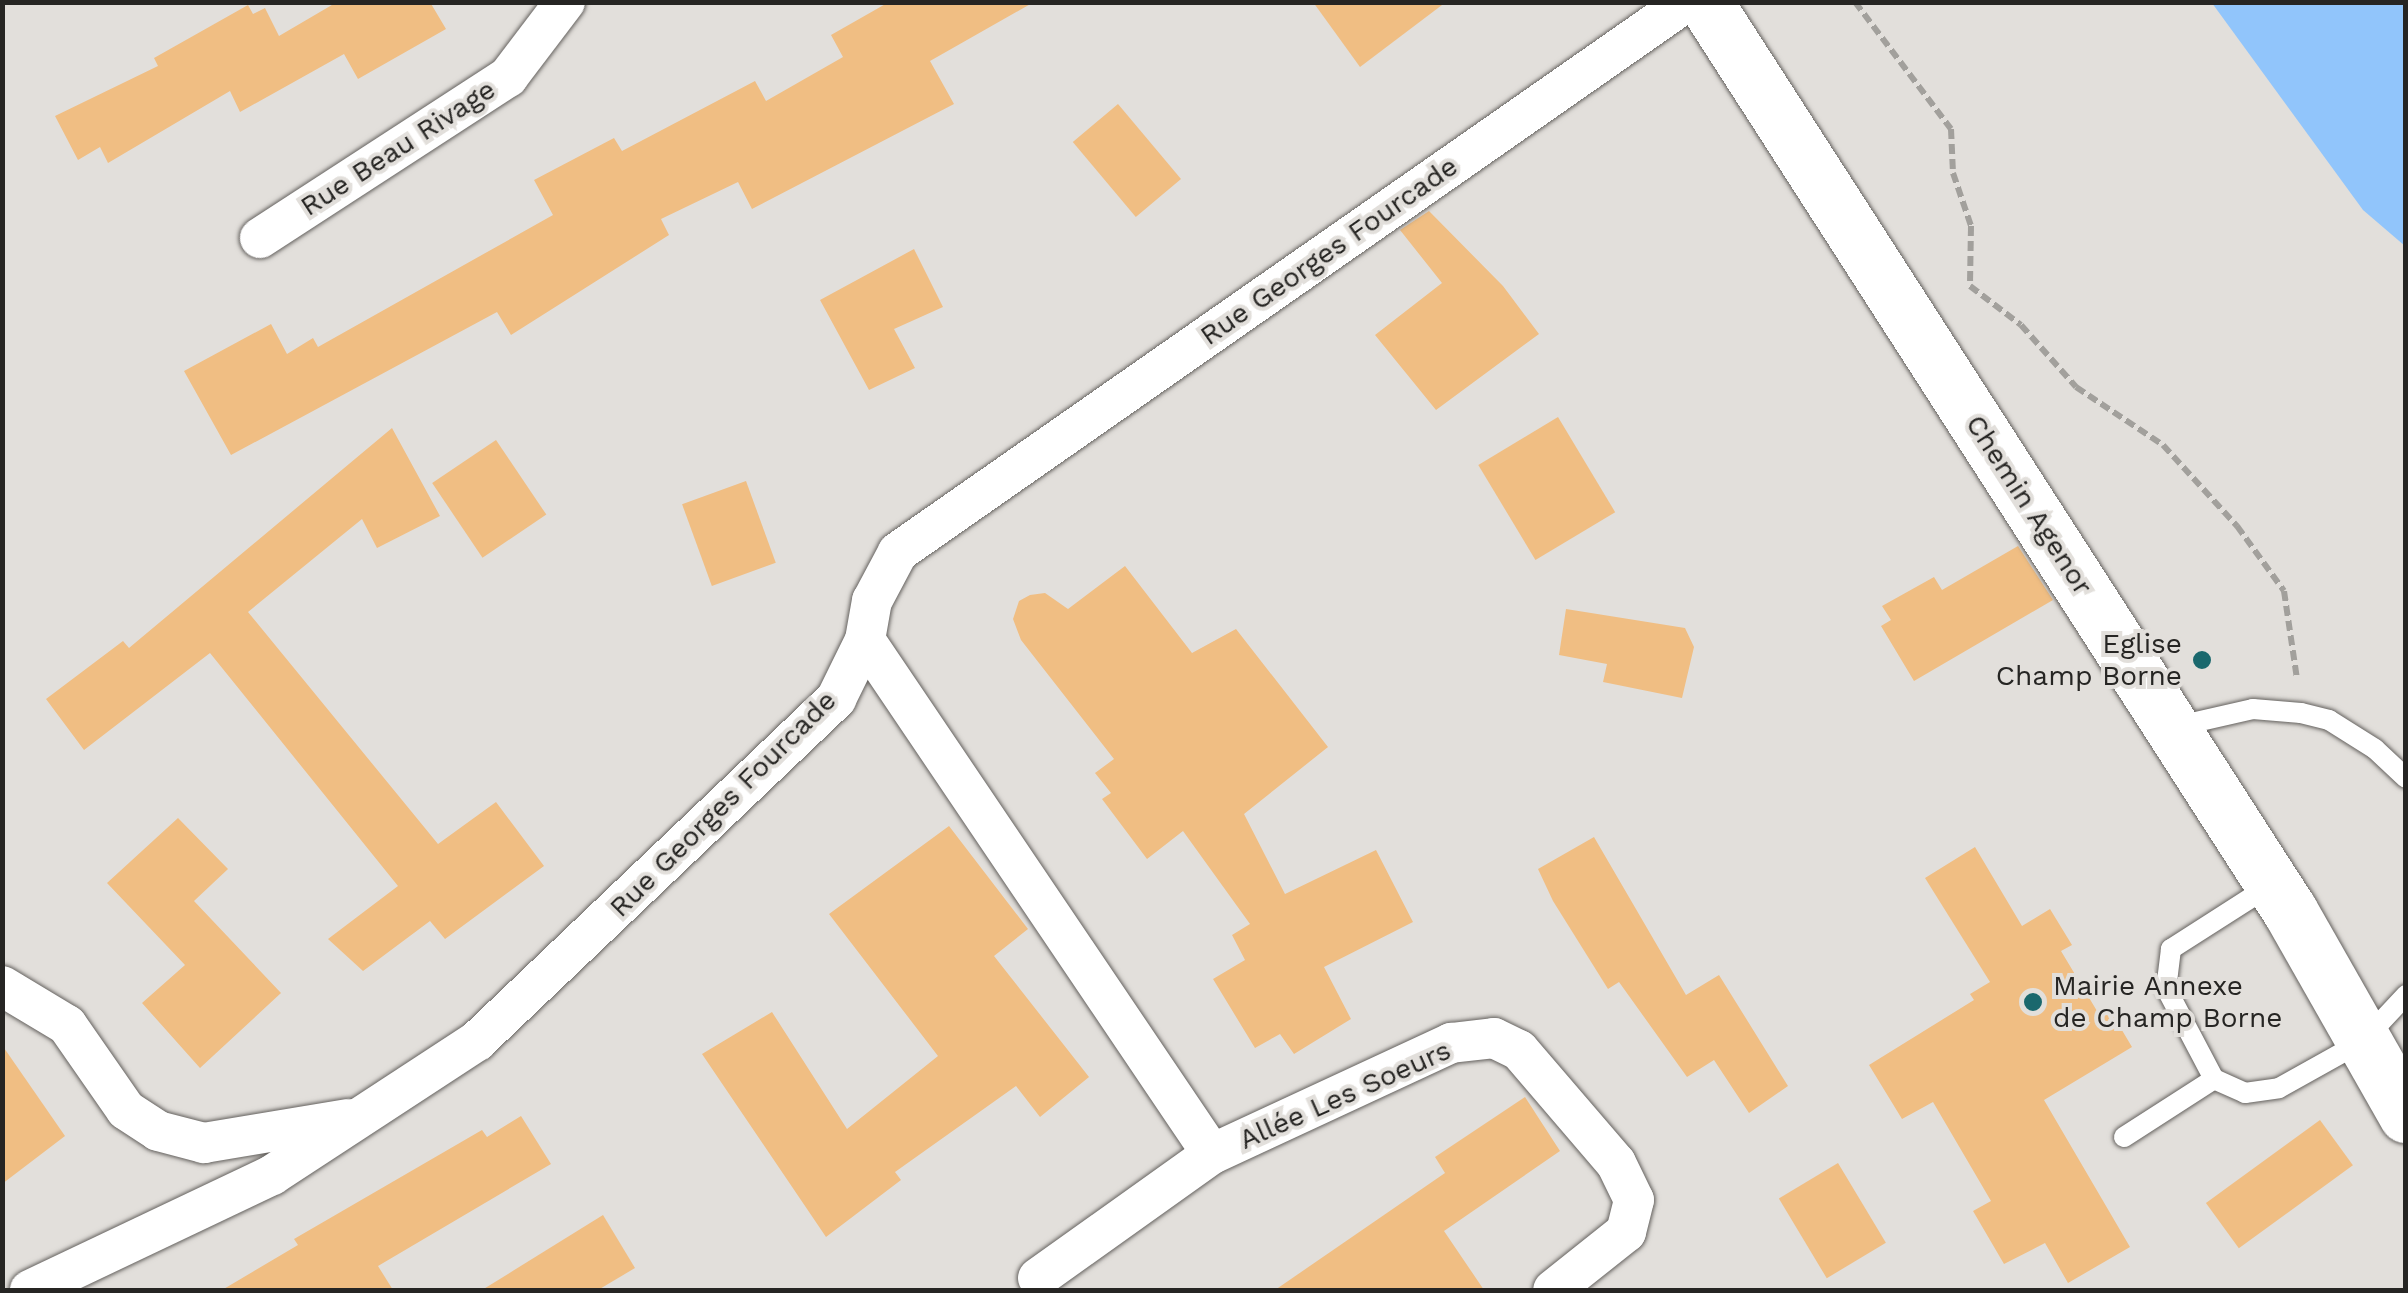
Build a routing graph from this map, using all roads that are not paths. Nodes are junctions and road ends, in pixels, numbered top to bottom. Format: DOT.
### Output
graph roads {
  1 [pos="565,2"];
  2 [pos="1686,2"];
  3 [pos="1706,2"];
  4 [pos="260,238"];
  5 [pos="865,640"];
  6 [pos="2172,727"];
  7 [pos="2406,778"];
  8 [pos="2273,884"];
  9 [pos="2,986"];
  10 [pos="2406,995"];
  11 [pos="2363,1041"];
  12 [pos="2214,1079"];
  13 [pos="2406,1115"];
  14 [pos="362,1116"];
  15 [pos="2124,1137"];
  16 [pos="1212,1154"];
  17 [pos="1038,1278"];
  18 [pos="30,1290"];
  19 [pos="1553,1290"];
  1 -- 4 [label="street, Rue Beau Rivage"];
  2 -- 5 [label="street, Rue Georges Fourcade"];
  3 -- 6 [label="main road, Chemin Agenor"];
  5 -- 14 [label="street, Rue Georges Fourcade"];
  5 -- 16 [label="street, Allée Les Soeurs"];
  6 -- 7 [label="lane"];
  6 -- 8 [label="main road, Chemin Agenor"];
  8 -- 11 [label="main road, Chemin Agenor"];
  8 -- 12 [label="lane"];
  9 -- 14 [label="street"];
  10 -- 11 [label="lane"];
  11 -- 12 [label="lane"];
  11 -- 13 [label="main road, Chemin Agenor"];
  12 -- 15 [label="lane"];
  14 -- 18 [label="street, Rue Georges Fourcade"];
  16 -- 17 [label="street, Allée Les Soeurs"];
  16 -- 19 [label="street, Allée Les Soeurs"];
}
